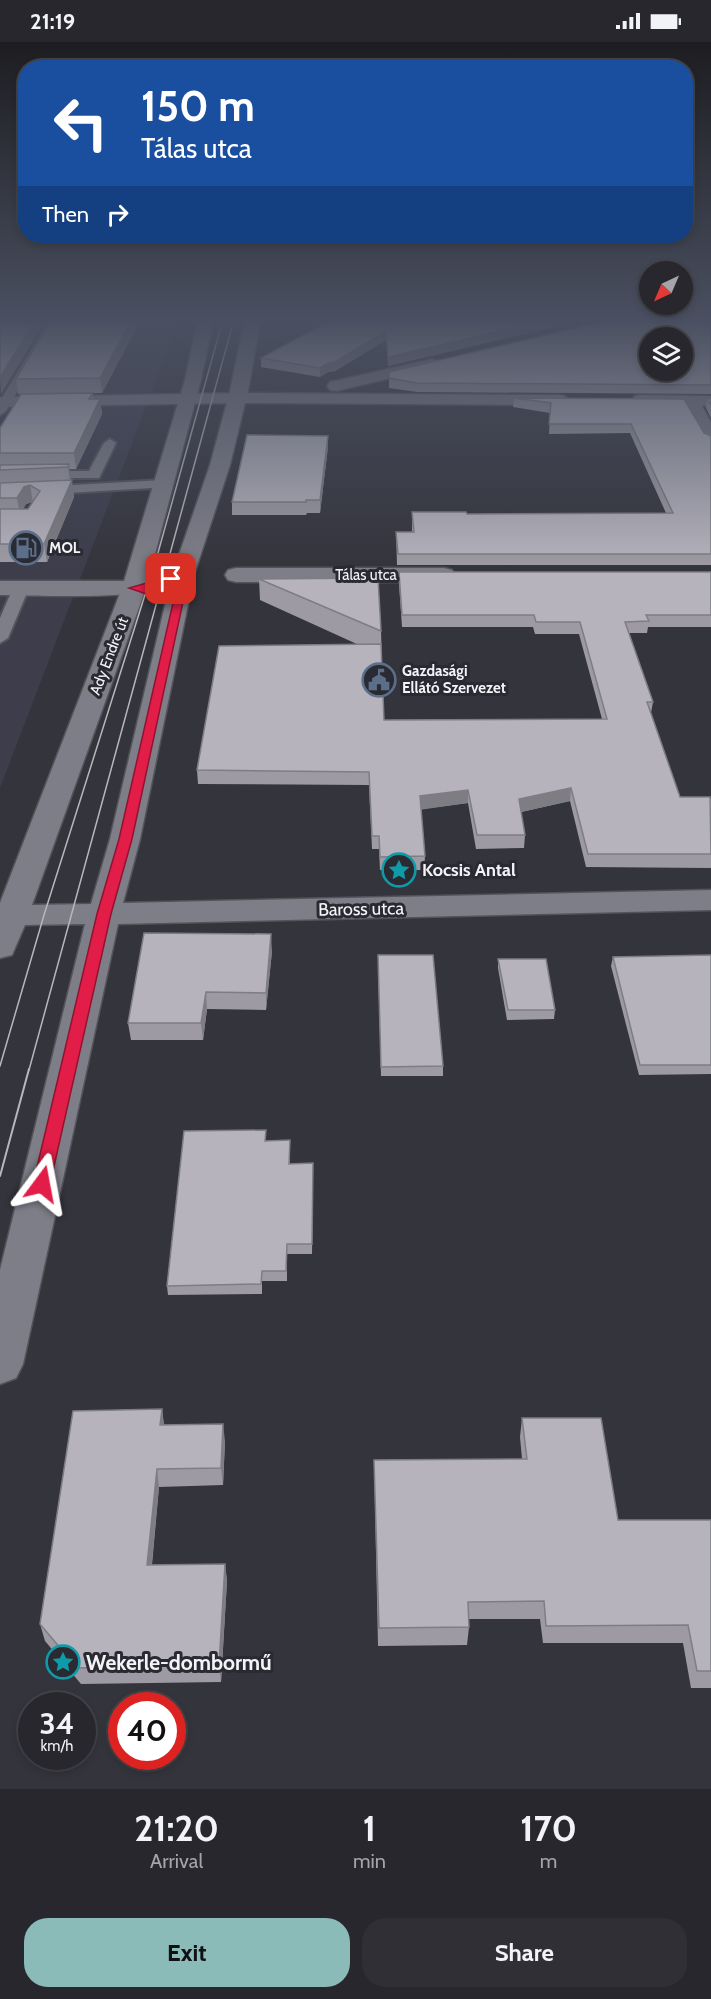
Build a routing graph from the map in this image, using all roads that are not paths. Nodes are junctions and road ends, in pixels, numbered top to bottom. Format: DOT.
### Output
graph roads {
  1 [pos="2,405"];
  2 [pos="20,405"];
  3 [pos="186,405"];
  4 [pos="235,405"];
  5 [pos="692,405"];
  6 [pos="711,438"];
  7 [pos="110,443"];
  8 [pos="47,475"];
  9 [pos="163,484"];
  10 [pos="0,492"];
  11 [pos="462,574"];
  12 [pos="236,575"];
  13 [pos="134,588"];
  14 [pos="180,588"];
  15 [pos="9,599"];
  16 [pos="0,638"];
  17 [pos="711,900"];
  18 [pos="104,914"];
  19 [pos="11,915"];
  20 [pos="0,947"];
  21 [pos="0,1364"];
  1 -- 2 [label="street"];
  3 -- 9 [label="street, Ady Endre út"];
  4 -- 14 [label="street"];
  5 -- 6 [label="street"];
  7 -- 8 [label="lane"];
  9 -- 10 [label="lane"];
  9 -- 13 [label="street, Ady Endre út"];
  11 -- 12 [label="street, Tálas utca"];
  13 -- 14 [label="street"];
  13 -- 15 [label="street"];
  13 -- 19 [label="street, Ady Endre út"];
  14 -- 18 [label="street"];
  15 -- 16 [label="lane"];
  17 -- 18 [label="street, Baross utca"];
  18 -- 19 [label="street, Baross utca"];
  18 -- 21 [label="street"];
  19 -- 20 [label="street, Ady Endre út"];
}
